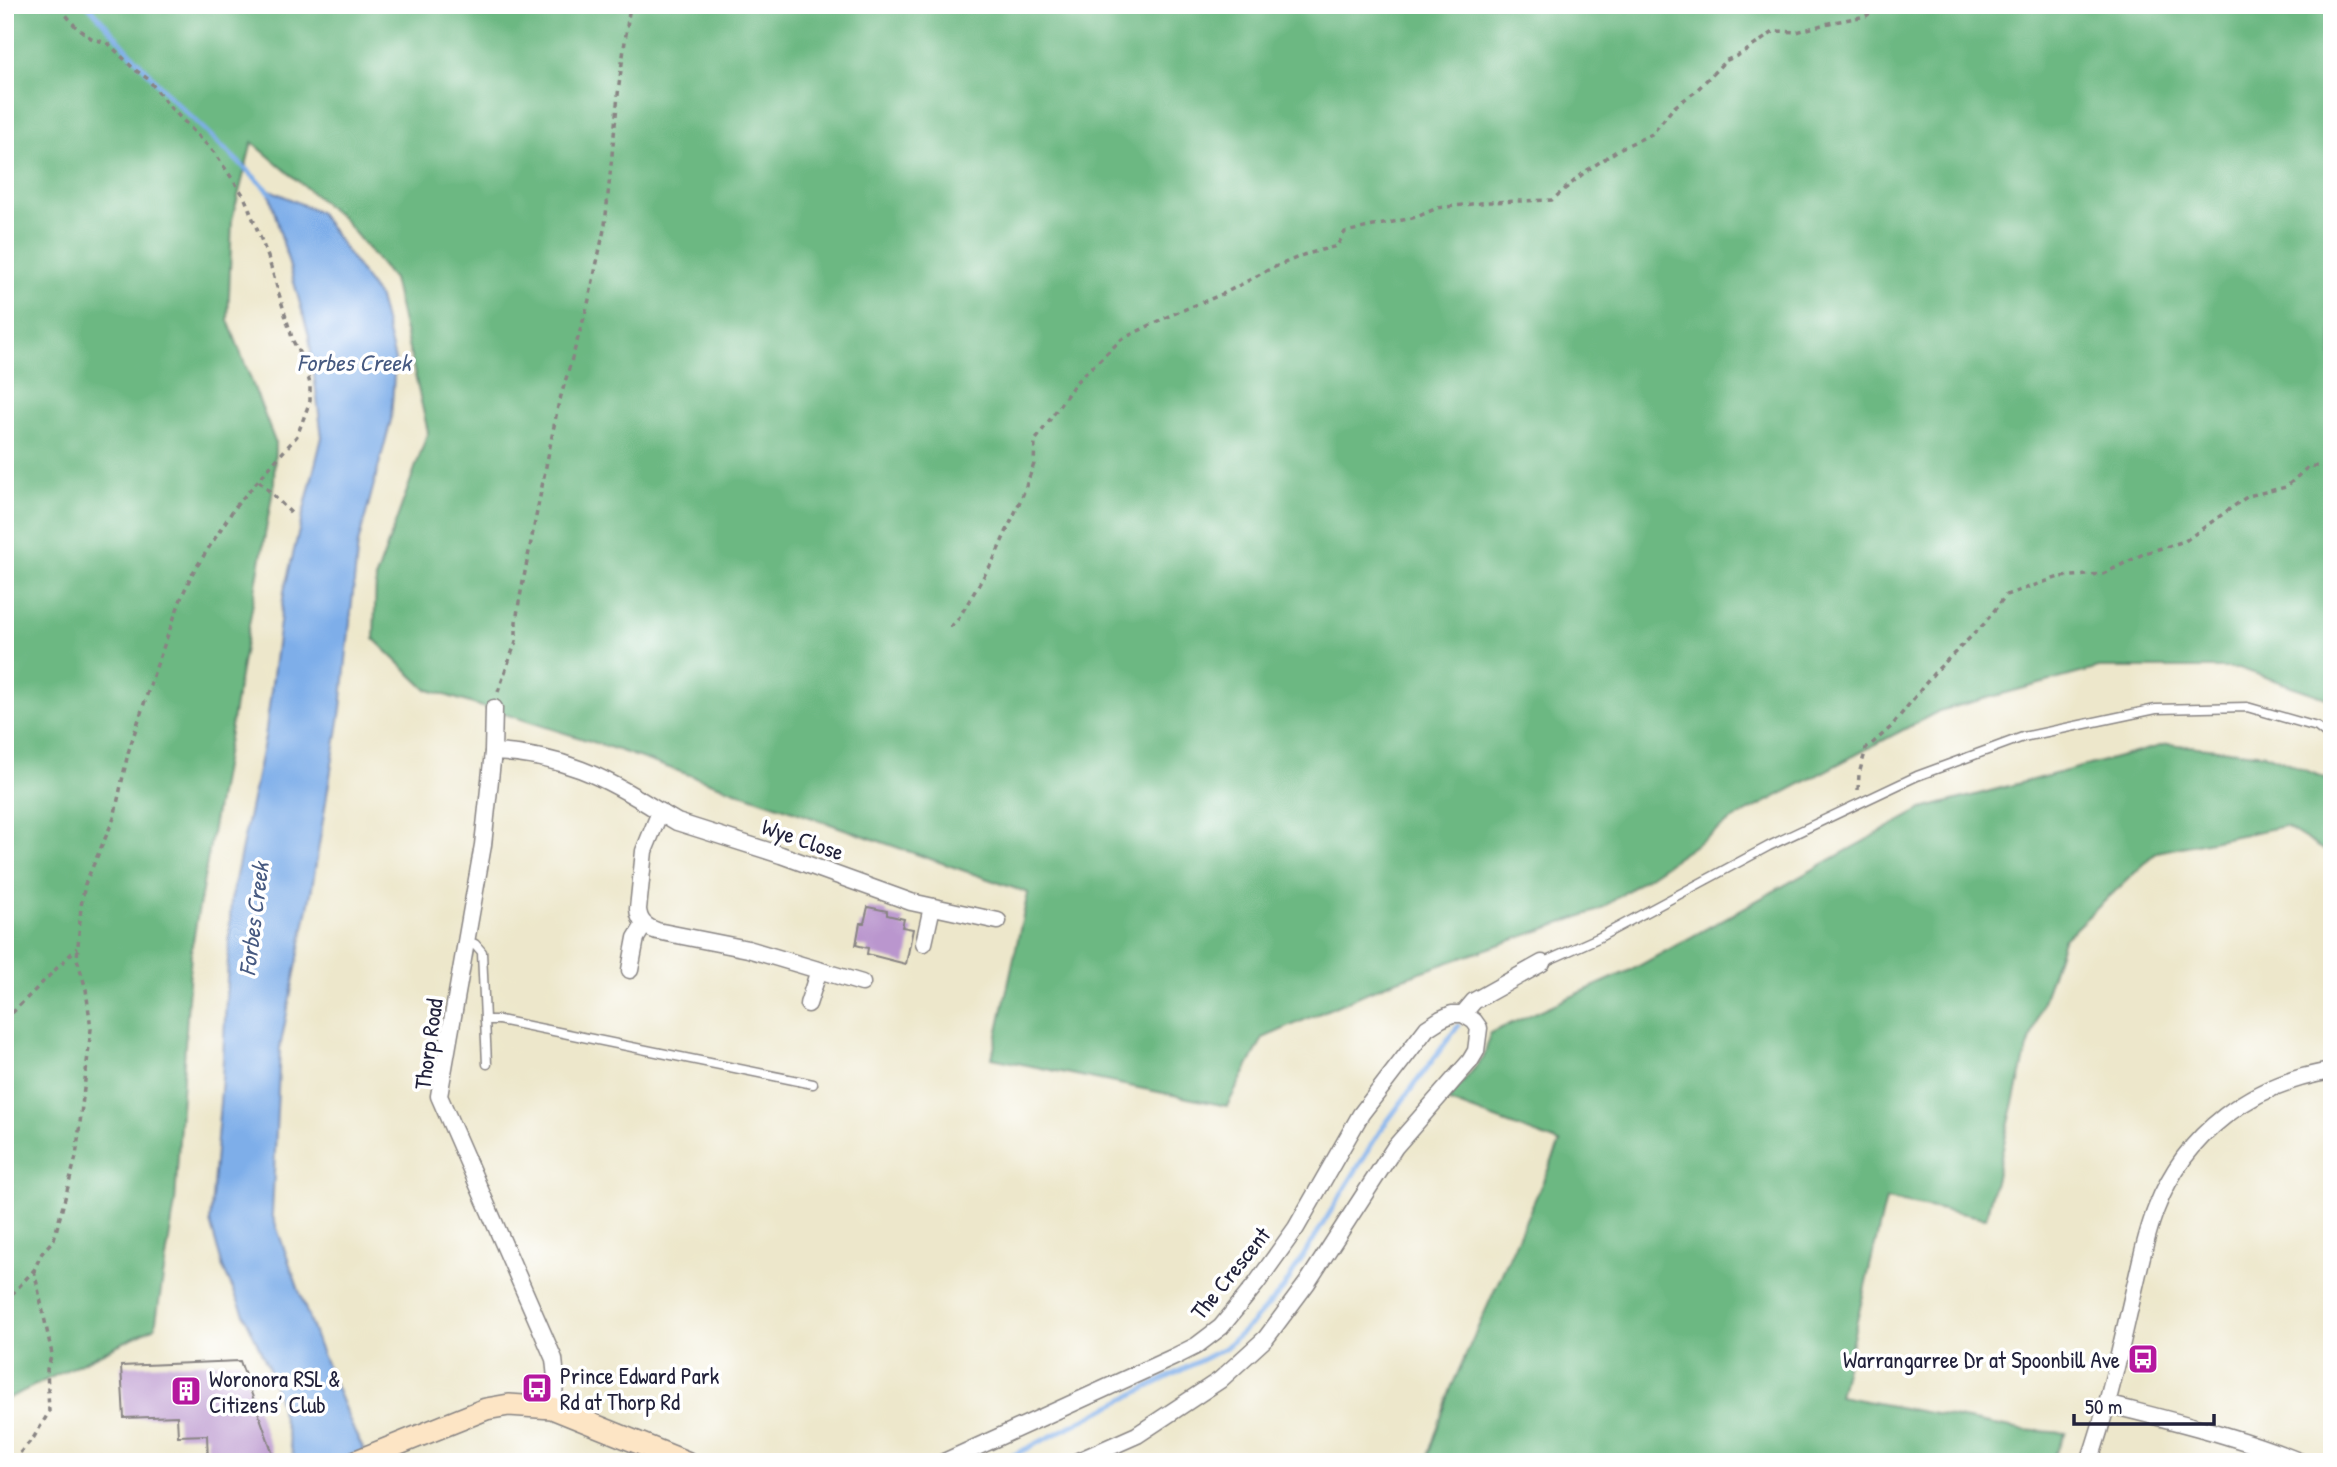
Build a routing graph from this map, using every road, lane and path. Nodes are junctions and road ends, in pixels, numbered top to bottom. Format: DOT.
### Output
graph roads {
  1 [pos="61,5"];
  2 [pos="630,5"];
  3 [pos="1881,5"];
  4 [pos="2332,467"];
  5 [pos="259,481"];
  6 [pos="293,515"];
  7 [pos="950,627"];
  8 [pos="494,708"];
  9 [pos="2332,739"];
  10 [pos="493,752"];
  11 [pos="1857,805"];
  12 [pos="660,812"];
  13 [pos="932,907"];
  14 [pos="998,921"];
  15 [pos="645,925"];
  16 [pos="467,941"];
  17 [pos="924,943"];
  18 [pos="77,948"];
  19 [pos="1542,963"];
  20 [pos="630,970"];
  21 [pos="819,970"];
  22 [pos="862,983"];
  23 [pos="808,1004"];
  24 [pos="1463,1014"];
  25 [pos="5,1020"];
  26 [pos="485,1020"];
  27 [pos="487,1064"];
  28 [pos="2332,1071"];
  29 [pos="813,1084"];
  30 [pos="34,1270"];
  31 [pos="5,1301"];
  32 [pos="2107,1404"];
  33 [pos="552,1408"];
  34 [pos="361,1459"];
  35 [pos="19,1462"];
  36 [pos="686,1462"];
  37 [pos="944,1462"];
  38 [pos="1076,1462"];
  39 [pos="2089,1462"];
  40 [pos="2301,1462"];
  1 -- 5 [label="path"];
  2 -- 8 [label="path"];
  3 -- 7 [label="path"];
  4 -- 11 [label="path"];
  5 -- 6 [label="path"];
  5 -- 18 [label="path"];
  8 -- 10 [label="street, Thorp Road"];
  9 -- 11 [label="lane"];
  10 -- 12 [label="street, Wye Close"];
  10 -- 16 [label="street, Thorp Road"];
  11 -- 19 [label="lane"];
  12 -- 13 [label="street, Wye Close"];
  12 -- 15 [label="street"];
  13 -- 14 [label="street, Wye Close"];
  13 -- 17 [label="street"];
  15 -- 20 [label="street"];
  15 -- 21 [label="street"];
  16 -- 26 [label="lane"];
  16 -- 33 [label="street, Thorp Road"];
  18 -- 25 [label="path"];
  18 -- 30 [label="path"];
  19 -- 24 [label="street, The Crescent"];
  21 -- 22 [label="street"];
  21 -- 23 [label="street"];
  24 -- 37 [label="street, The Crescent"];
  24 -- 38 [label="street"];
  26 -- 27 [label="lane"];
  26 -- 29 [label="lane"];
  28 -- 32 [label="street"];
  30 -- 31 [label="path"];
  30 -- 35 [label="path"];
  32 -- 39 [label="street"];
  32 -- 40 [label="street"];
  33 -- 34 [label="street"];
  33 -- 36 [label="street"];
}
